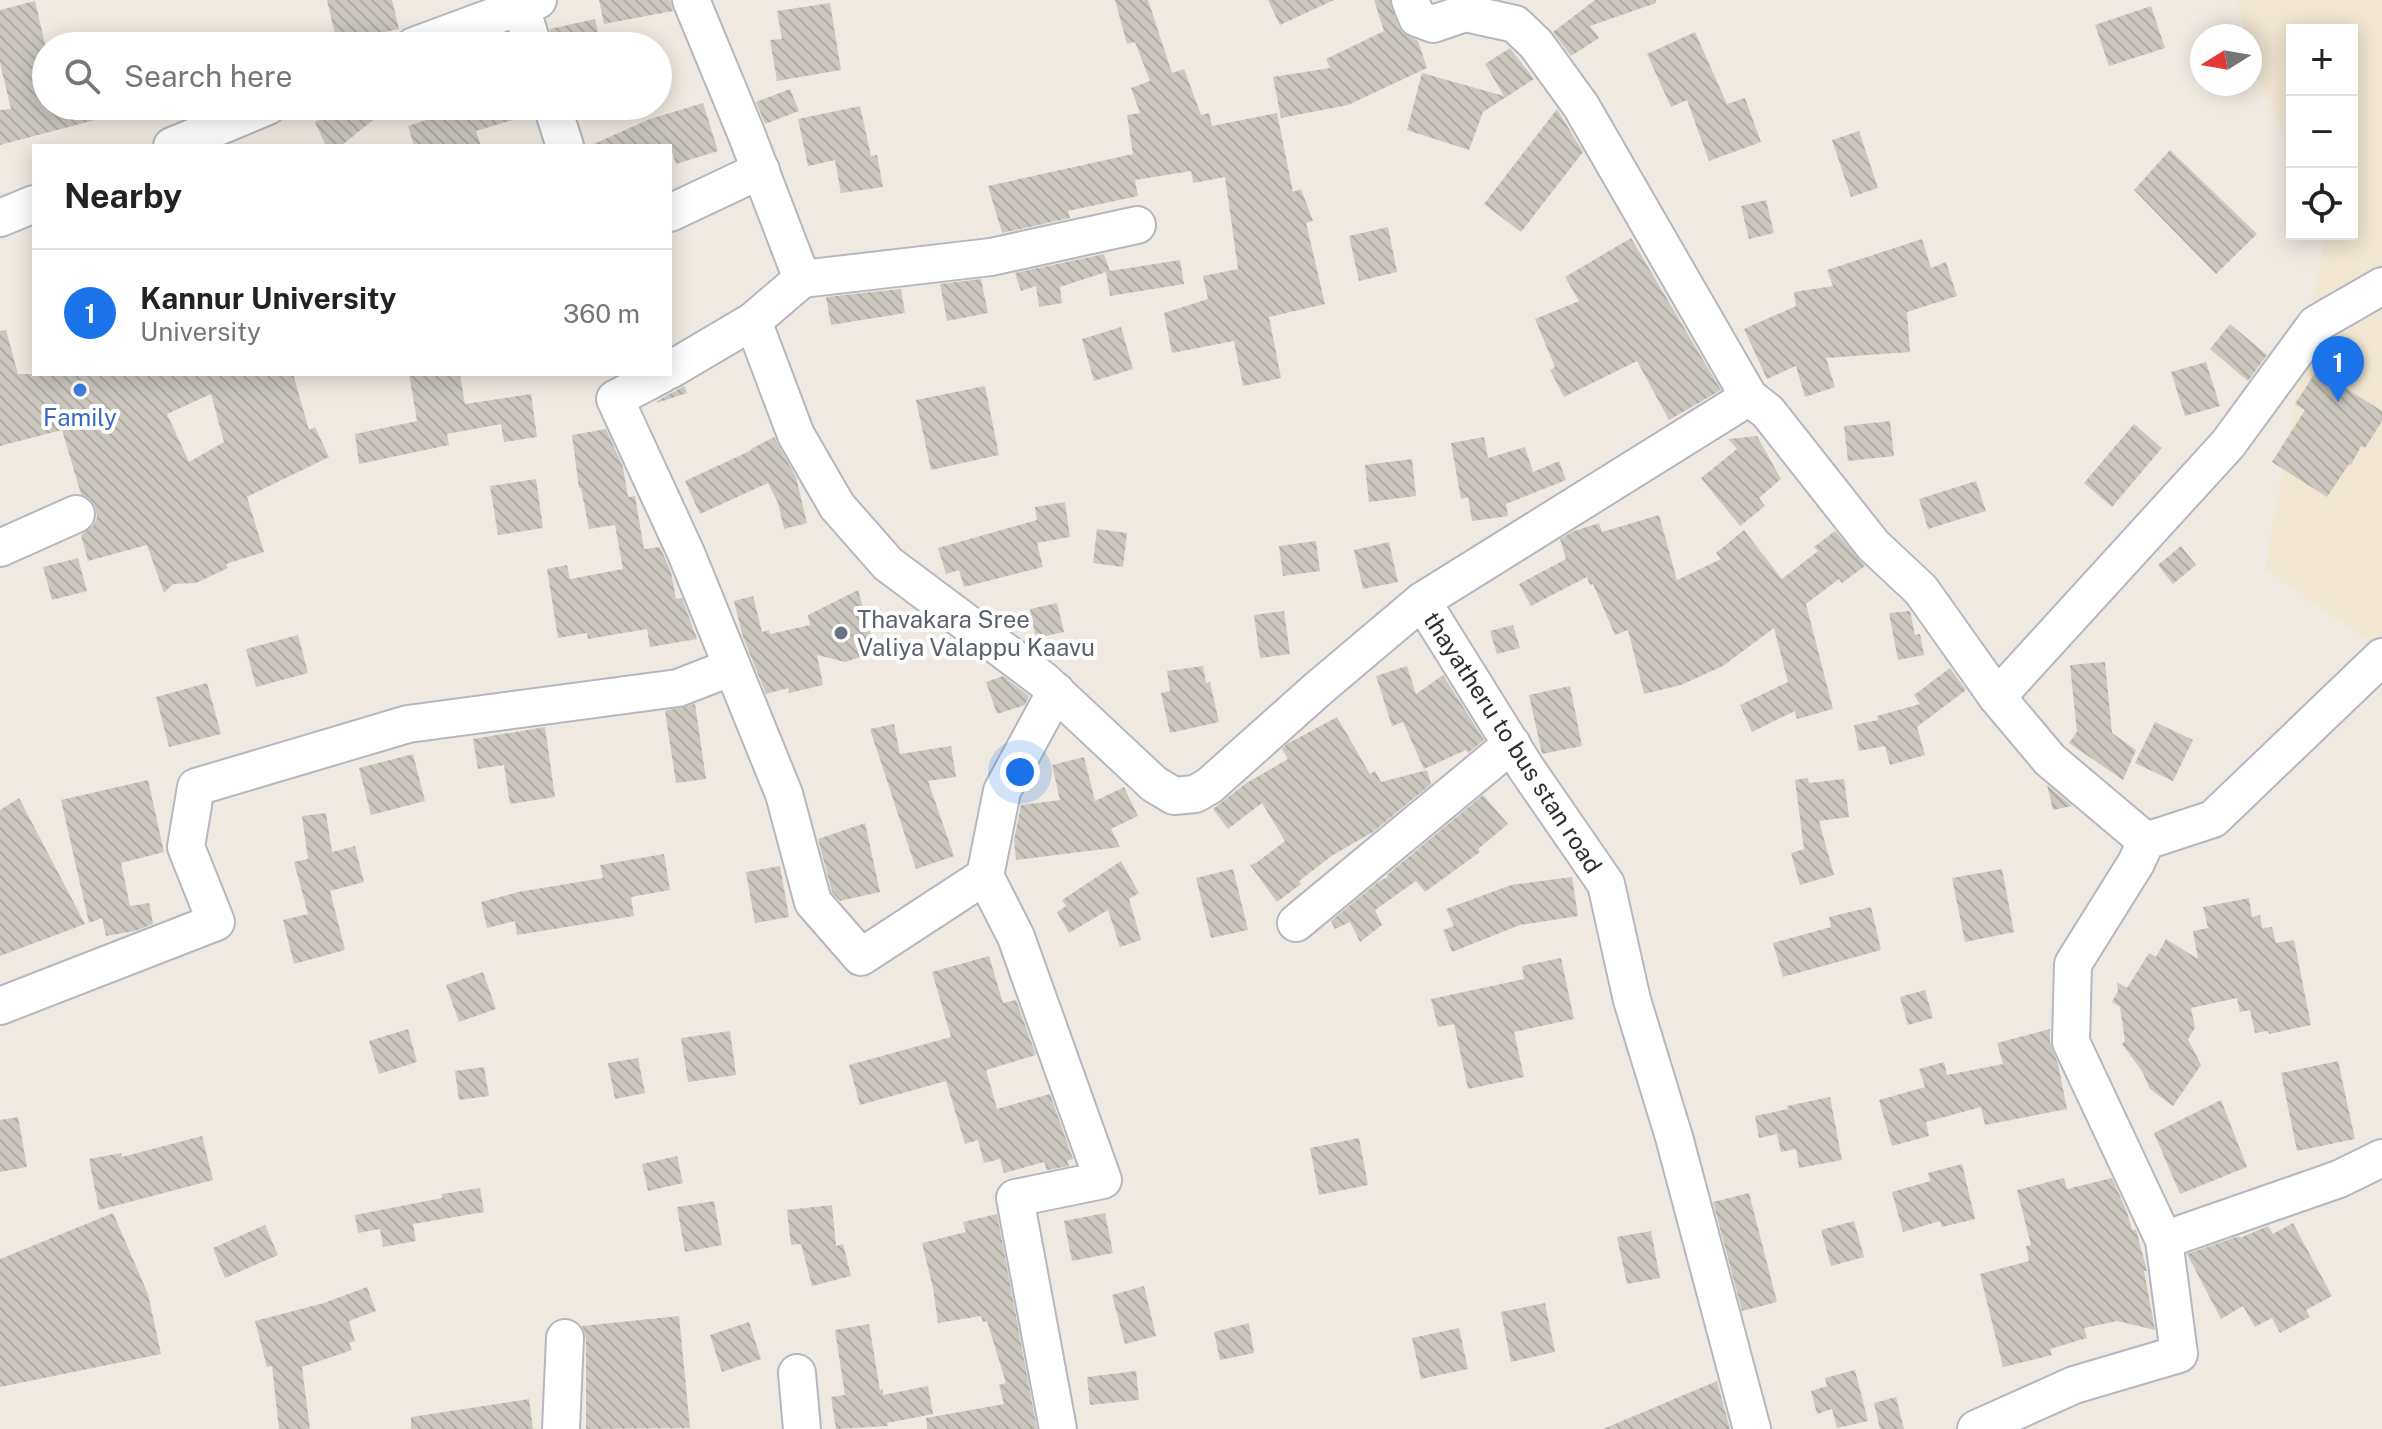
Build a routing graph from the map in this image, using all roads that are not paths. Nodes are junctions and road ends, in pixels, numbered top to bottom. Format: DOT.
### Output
graph roads {
  1 [pos="691,0"];
  2 [pos="1410,0"];
  3 [pos="529,3"];
  4 [pos="451,32"];
  5 [pos="532,32"];
  6 [pos="234,120"];
  7 [pos="557,120"];
  8 [pos="177,144"];
  9 [pos="564,144"];
  10 [pos="761,170"];
  11 [pos="32,205"];
  12 [pos="672,212"];
  13 [pos="0,218"];
  14 [pos="1137,225"];
  15 [pos="802,279"];
  16 [pos="2382,286"];
  17 [pos="753,321"];
  18 [pos="672,369"];
  19 [pos="658,376"];
  20 [pos="1749,397"];
  21 [pos="76,514"];
  22 [pos="0,548"];
  23 [pos="1422,601"];
  24 [pos="2382,657"];
  25 [pos="732,667"];
  26 [pos="1056,691"];
  27 [pos="1997,697"];
  28 [pos="1512,744"];
  29 [pos="2146,841"];
  30 [pos="985,876"];
  31 [pos="1296,923"];
  32 [pos="0,1006"];
  33 [pos="2382,1158"];
  34 [pos="2164,1240"];
  35 [pos="565,1338"];
  36 [pos="797,1373"];
  37 [pos="561,1429"];
  38 [pos="802,1429"];
  39 [pos="1058,1429"];
  40 [pos="1752,1429"];
  41 [pos="1976,1429"];
  1 -- 10 [label="street"];
  2 -- 20 [label="street"];
  3 -- 4 [label="street"];
  3 -- 5 [label="street"];
  6 -- 8 [label="street"];
  7 -- 9 [label="street"];
  10 -- 12 [label="street"];
  10 -- 15 [label="street"];
  11 -- 13 [label="street"];
  14 -- 15 [label="street"];
  15 -- 17 [label="street"];
  16 -- 27 [label="street"];
  17 -- 18 [label="street"];
  17 -- 26 [label="street, thayatheru to bus stan road"];
  19 -- 25 [label="street"];
  20 -- 23 [label="street"];
  20 -- 27 [label="street"];
  21 -- 22 [label="street"];
  23 -- 26 [label="street, thayatheru to bus stan road"];
  23 -- 28 [label="street, thayatheru to bus stan road"];
  24 -- 29 [label="street"];
  25 -- 30 [label="street"];
  25 -- 32 [label="street"];
  26 -- 30 [label="street"];
  27 -- 29 [label="street"];
  28 -- 31 [label="street"];
  28 -- 40 [label="street, thayatheru to bus stan road"];
  29 -- 34 [label="street"];
  30 -- 39 [label="street"];
  33 -- 34 [label="street"];
  34 -- 41 [label="street"];
  35 -- 37 [label="street"];
  36 -- 38 [label="street"];
}
